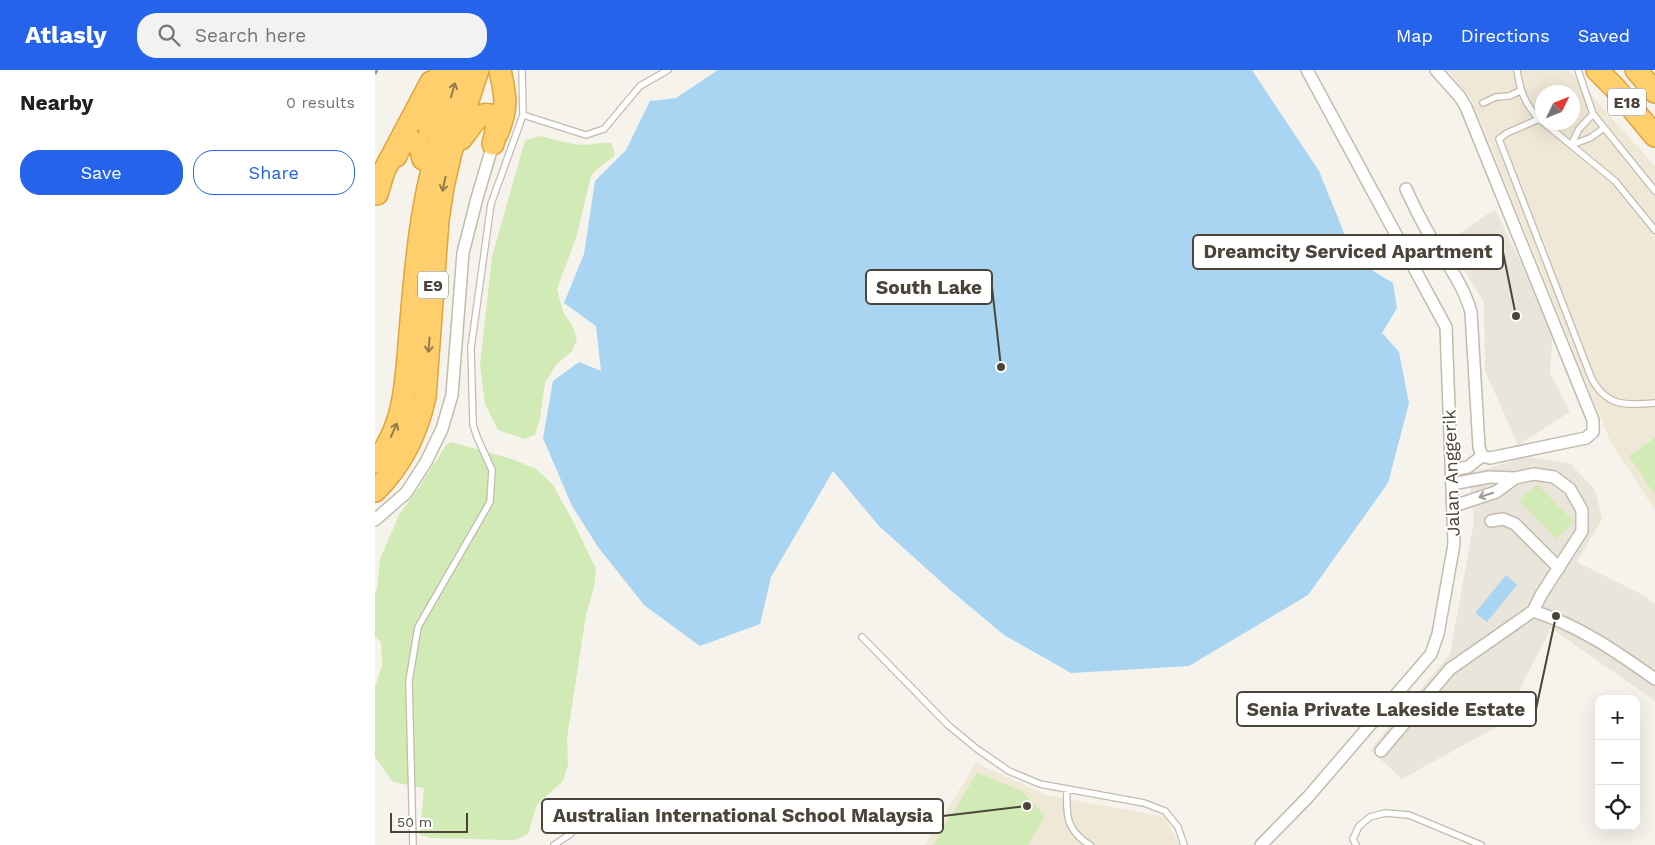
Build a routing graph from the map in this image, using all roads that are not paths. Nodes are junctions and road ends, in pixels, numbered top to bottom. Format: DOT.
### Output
graph roads {
  1 [pos="440,70"];
  2 [pos="459,70"];
  3 [pos="478,70"];
  4 [pos="500,70"];
  5 [pos="522,70"];
  6 [pos="668,70"];
  7 [pos="1307,70"];
  8 [pos="1436,70"];
  9 [pos="1517,70"];
  10 [pos="1578,70"];
  11 [pos="1597,70"];
  12 [pos="1611,70"];
  13 [pos="1636,70"];
  14 [pos="1520,91"];
  15 [pos="1655,92"];
  16 [pos="1483,103"];
  17 [pos="1535,114"];
  18 [pos="1593,114"];
  19 [pos="523,115"];
  20 [pos="1535,123"];
  21 [pos="1655,125"];
  22 [pos="1604,128"];
  23 [pos="1553,130"];
  24 [pos="1655,136"];
  25 [pos="493,144"];
  26 [pos="1571,145"];
  27 [pos="451,152"];
  28 [pos="423,159"];
  29 [pos="1406,189"];
  30 [pos="1655,191"];
  31 [pos="376,198"];
  32 [pos="423,210"];
  33 [pos="1655,230"];
  34 [pos="1655,403"];
  35 [pos="1482,456"];
  36 [pos="375,462"];
  37 [pos="1452,470"];
  38 [pos="1515,478"];
  39 [pos="1452,484"];
  40 [pos="375,491"];
  41 [pos="1454,506"];
  42 [pos="375,520"];
  43 [pos="1491,521"];
  44 [pos="1559,568"];
  45 [pos="1533,611"];
  46 [pos="862,636"];
  47 [pos="1655,679"];
  48 [pos="1381,751"];
  49 [pos="1067,789"];
  50 [pos="590,814"];
  51 [pos="413,845"];
  52 [pos="554,845"];
  53 [pos="1091,845"];
  54 [pos="1184,845"];
  55 [pos="1261,845"];
  56 [pos="1356,845"];
  57 [pos="1481,845"];
  1 -- 28 [label="highway"];
  1 -- 31 [label="highway"];
  32 -- 2 [label="highway, E9, one-way"];
  3 -- 27 [label="highway, E9"];
  4 -- 25 [label="highway"];
  5 -- 19 [label="lane"];
  6 -- 19 [label="lane"];
  7 -- 37 [label="street, Jalan Anggerik"];
  8 -- 35 [label="street"];
  9 -- 14 [label="lane"];
  10 -- 18 [label="lane"];
  11 -- 24 [label="highway, E18"];
  12 -- 21 [label="highway"];
  13 -- 15 [label="highway, E18"];
  14 -- 16 [label="lane"];
  14 -- 17 [label="lane"];
  18 -- 22 [label="lane"];
  18 -- 26 [label="lane"];
  19 -- 51 [label="lane"];
  20 -- 34 [label="lane"];
  22 -- 26 [label="lane"];
  22 -- 30 [label="lane"];
  23 -- 26 [label="lane"];
  25 -- 27 [label="highway"];
  25 -- 42 [label="street"];
  26 -- 33 [label="lane"];
  27 -- 40 [label="highway, E9, one-way"];
  28 -- 31 [label="highway"];
  28 -- 32 [label="highway"];
  29 -- 35 [label="street"];
  36 -- 32 [label="highway, E9, one-way"];
  35 -- 37 [label="street"];
  37 -- 39 [label="street, Jalan Anggerik"];
  38 -- 39 [label="street"];
  38 -- 41 [label="street, one-way"];
  38 -- 44 [label="street"];
  39 -- 41 [label="street, Jalan Anggerik"];
  41 -- 55 [label="street, Jalan Anggerik"];
  43 -- 44 [label="street"];
  44 -- 45 [label="street"];
  45 -- 47 [label="street"];
  45 -- 48 [label="street"];
  46 -- 49 [label="lane"];
  49 -- 53 [label="lane"];
  49 -- 54 [label="lane"];
  50 -- 52 [label="lane"];
  56 -- 57 [label="lane"];
}
